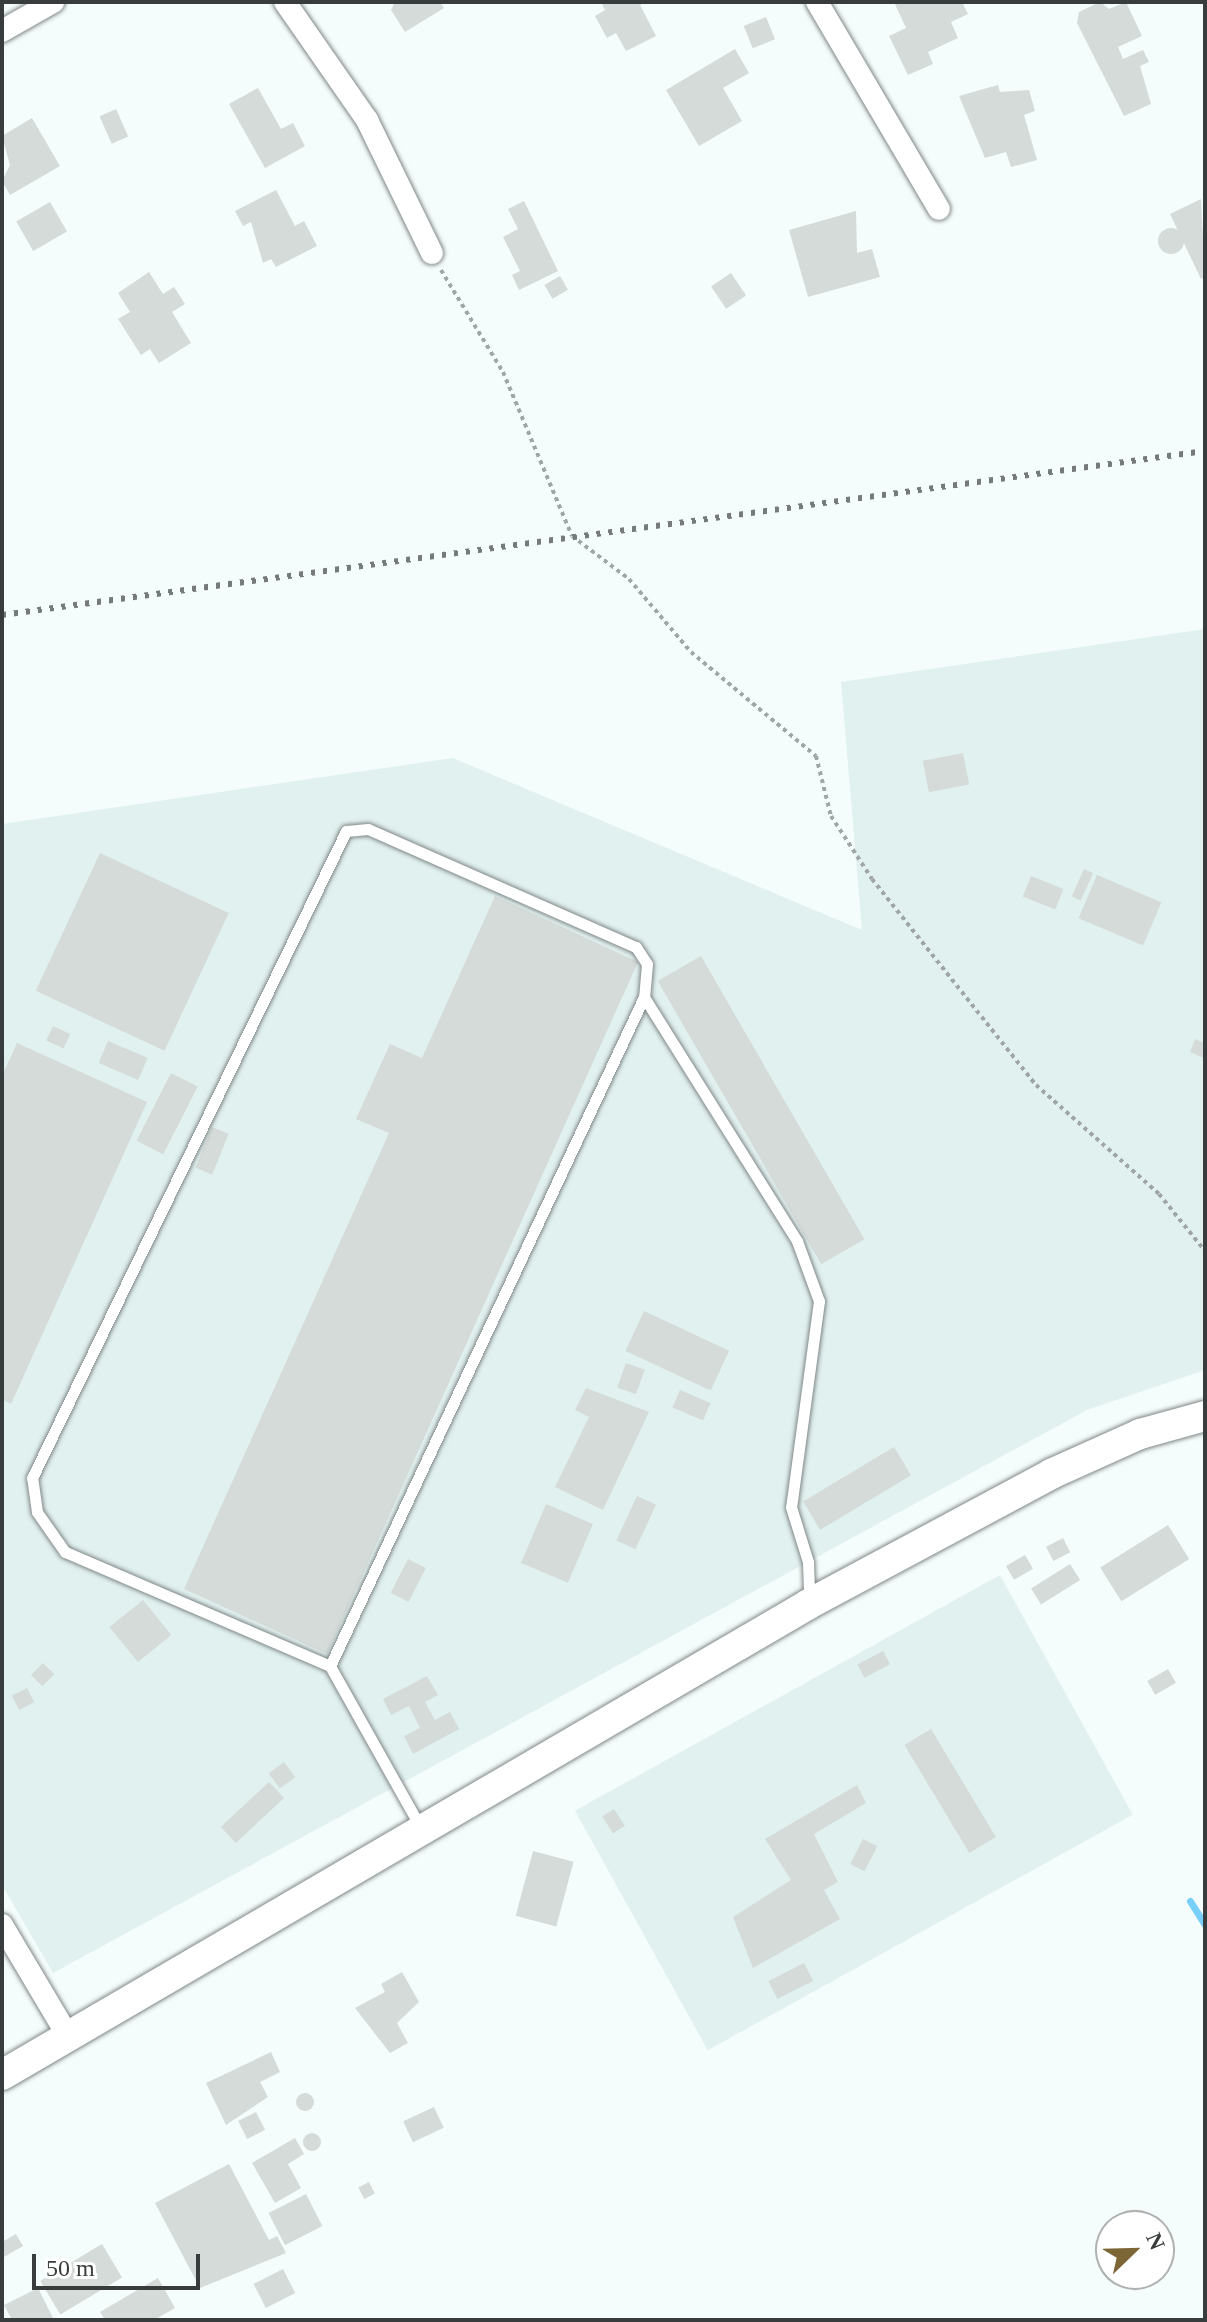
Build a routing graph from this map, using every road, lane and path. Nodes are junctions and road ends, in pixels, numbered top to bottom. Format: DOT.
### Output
graph roads {
  1 [pos="53,2"];
  2 [pos="285,2"];
  3 [pos="817,2"];
  4 [pos="2,31"];
  5 [pos="939,209"];
  6 [pos="432,253"];
  7 [pos="644,997"];
  8 [pos="1205,1251"];
  9 [pos="1205,1416"];
  10 [pos="809,1604"];
  11 [pos="330,1666"];
  12 [pos="424,1834"];
  13 [pos="2,1925"];
  14 [pos="68,2036"];
  15 [pos="2,2075"];
  1 -- 4 [label="street"];
  2 -- 6 [label="street"];
  3 -- 5 [label="street"];
  6 -- 8 [label="path"];
  7 -- 10 [label="lane"];
  7 -- 11 [label="lane"];
  7 -- 11 [label="lane"];
  9 -- 10 [label="main road"];
  10 -- 12 [label="main road"];
  11 -- 12 [label="lane"];
  12 -- 14 [label="main road"];
  13 -- 14 [label="street"];
  14 -- 15 [label="main road"];
}
